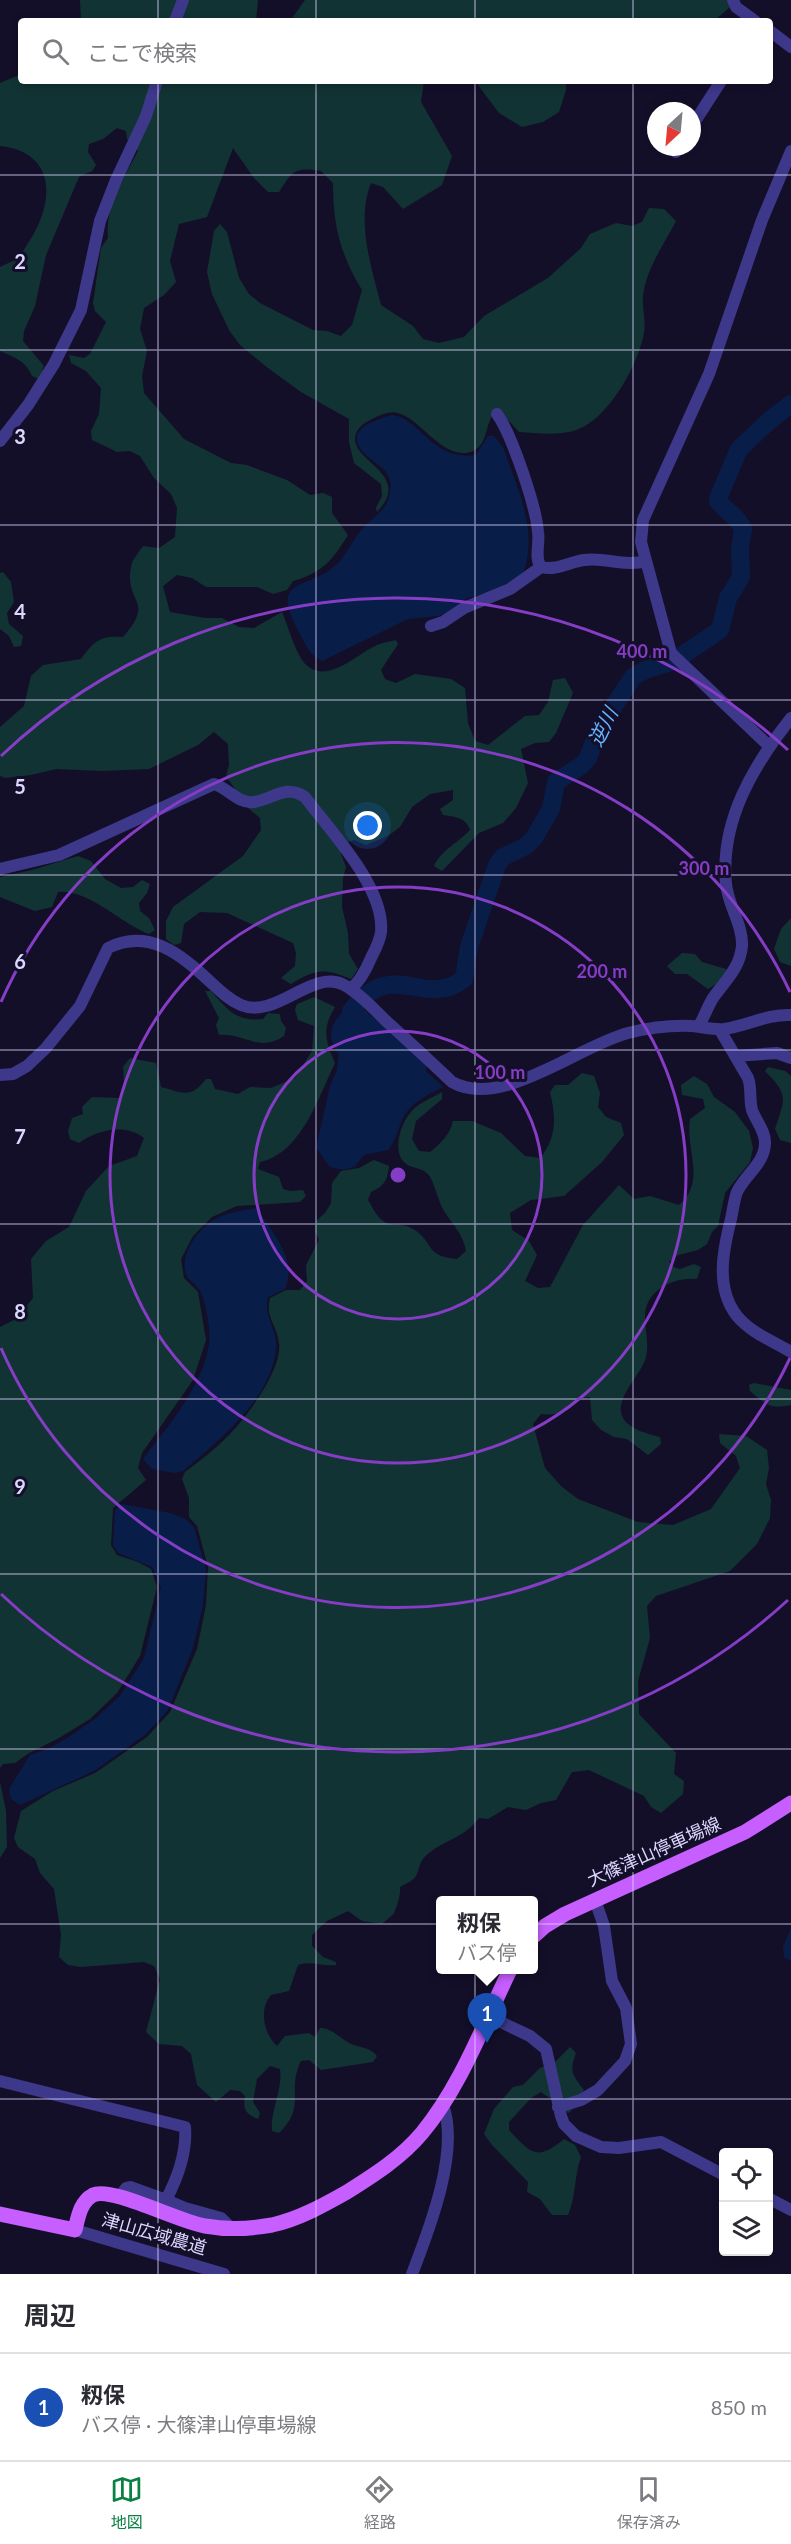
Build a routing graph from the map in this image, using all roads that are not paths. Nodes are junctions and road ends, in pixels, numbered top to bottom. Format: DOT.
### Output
graph roads {
  1 [pos="183,0"];
  2 [pos="733,0"];
  3 [pos="176,18"];
  4 [pos="751,18"];
  5 [pos="773,33"];
  6 [pos="773,41"];
  7 [pos="790,46"];
  8 [pos="155,84"];
  9 [pos="719,84"];
  10 [pos="701,112"];
  11 [pos="791,151"];
  12 [pos="497,414"];
  13 [pos="0,441"];
  14 [pos="646,561"];
  15 [pos="541,567"];
  16 [pos="431,626"];
  17 [pos="791,718"];
  18 [pos="769,746"];
  19 [pos="0,868"];
  20 [pos="357,995"];
  21 [pos="791,1015"];
  22 [pos="699,1026"];
  23 [pos="720,1030"];
  24 [pos="735,1056"];
  25 [pos="791,1058"];
  26 [pos="0,1075"];
  27 [pos="791,1352"];
  28 [pos="791,1803"];
  29 [pos="595,1900"];
  30 [pos="538,1932"];
  31 [pos="508,1974"];
  32 [pos="488,2016"];
  33 [pos="0,2081"];
  34 [pos="443,2105"];
  35 [pos="558,2107"];
  36 [pos="719,2173"];
  37 [pos="120,2196"];
  38 [pos="166,2200"];
  39 [pos="773,2201"];
  40 [pos="791,2210"];
  41 [pos="0,2214"];
  42 [pos="227,2229"];
  43 [pos="75,2230"];
  44 [pos="224,2274"];
  45 [pos="411,2274"];
  1 -- 3 [label="street"];
  2 -- 4 [label="street"];
  5 -- 7 [label="street"];
  6 -- 7 [label="street"];
  8 -- 13 [label="street"];
  9 -- 10 [label="street"];
  11 -- 14 [label="street"];
  12 -- 15 [label="street"];
  14 -- 15 [label="street"];
  14 -- 18 [label="street"];
  15 -- 16 [label="street"];
  17 -- 18 [label="street"];
  18 -- 22 [label="street"];
  19 -- 20 [label="street"];
  20 -- 22 [label="street"];
  20 -- 26 [label="street"];
  21 -- 23 [label="street"];
  22 -- 23 [label="street"];
  23 -- 24 [label="street"];
  24 -- 25 [label="street"];
  24 -- 27 [label="street"];
  28 -- 29 [label="main road, 大篠津山停車場線"];
  29 -- 30 [label="main road, 大篠津山停車場線"];
  29 -- 35 [label="street"];
  31 -- 32 [label="main road"];
  32 -- 34 [label="main road"];
  32 -- 35 [label="street"];
  33 -- 38 [label="street"];
  34 -- 42 [label="main road"];
  34 -- 45 [label="street"];
  35 -- 36 [label="street"];
  37 -- 38 [label="street"];
  37 -- 42 [label="main road"];
  37 -- 43 [label="main road"];
  38 -- 42 [label="street"];
  39 -- 40 [label="street"];
  41 -- 43 [label="main road"];
  43 -- 44 [label="street, 津山広域農道"];
}
